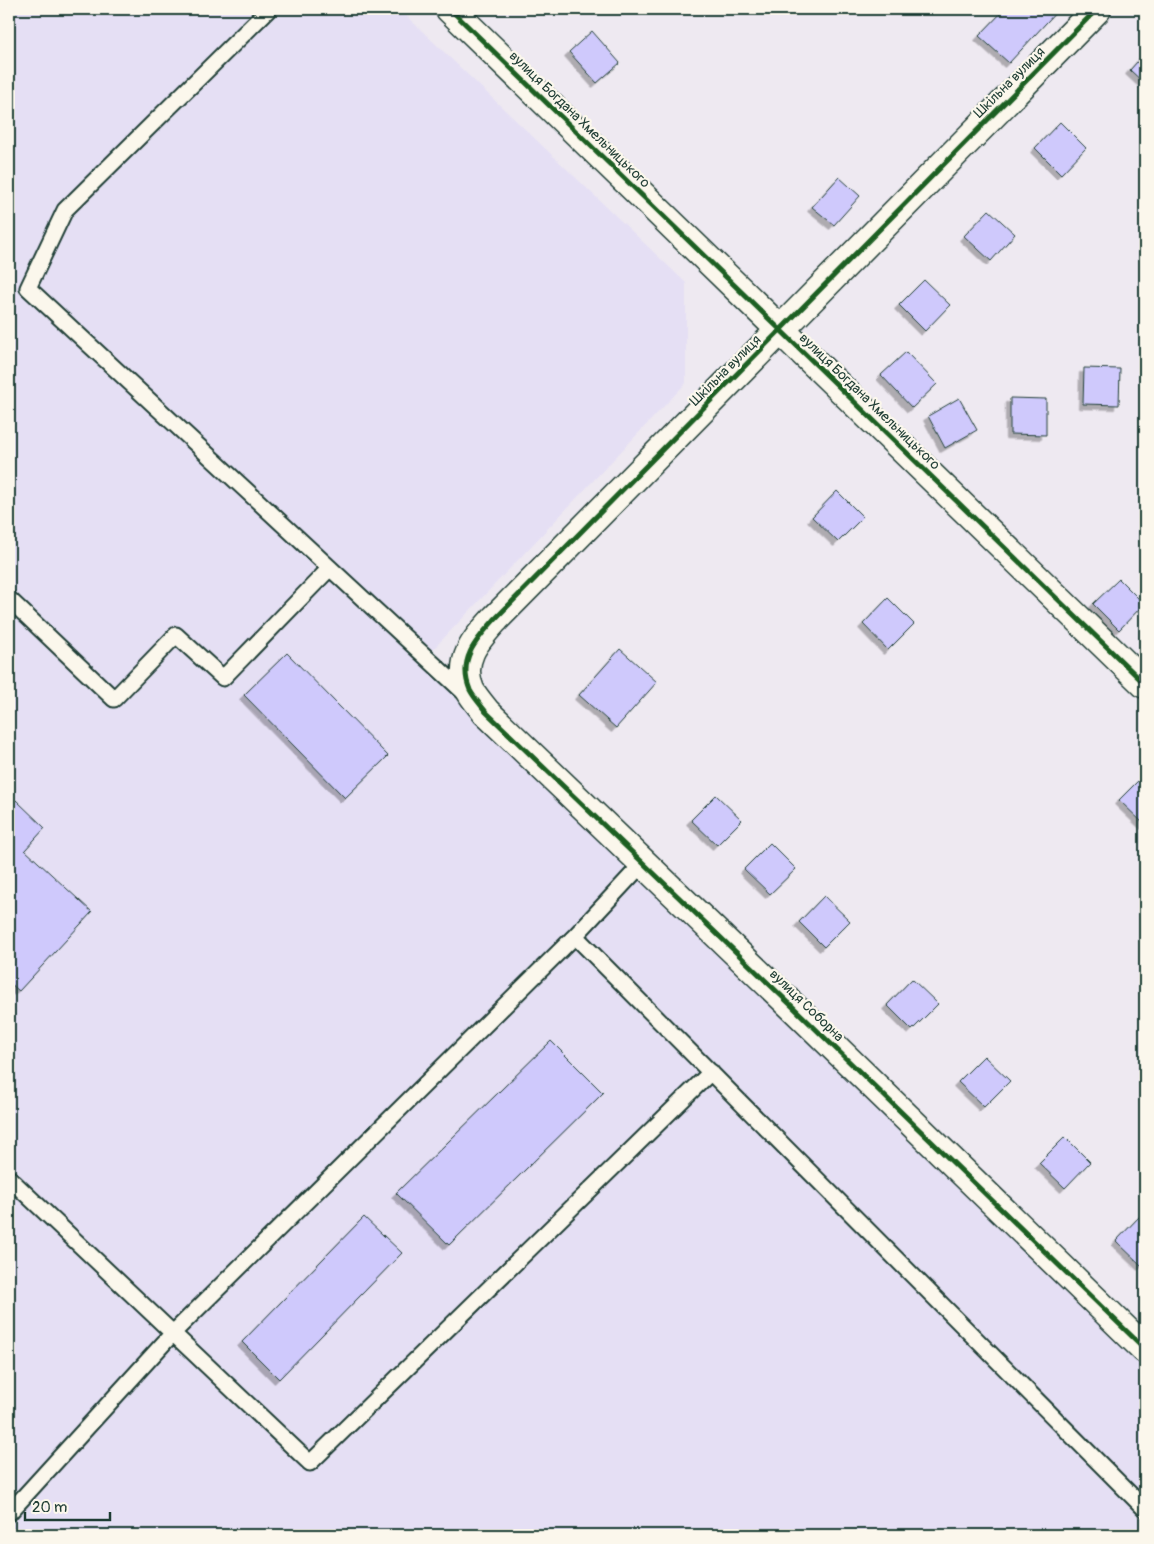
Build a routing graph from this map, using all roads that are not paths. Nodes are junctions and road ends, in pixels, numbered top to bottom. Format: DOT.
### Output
graph roads {
  1 [pos="269,9"];
  2 [pos="450,9"];
  3 [pos="1097,9"];
  4 [pos="780,329"];
  5 [pos="330,568"];
  6 [pos="9,599"];
  7 [pos="465,669"];
  8 [pos="1145,684"];
  9 [pos="486,712"];
  10 [pos="643,863"];
  11 [pos="575,936"];
  12 [pos="710,1072"];
  13 [pos="9,1178"];
  14 [pos="172,1333"];
  15 [pos="1145,1350"];
  16 [pos="1145,1509"];
  17 [pos="9,1513"];
  1 -- 5 [label="lane"];
  2 -- 4 [label="street, вулиця Богдана Хмельницького"];
  3 -- 4 [label="street, Шкільна вулиця"];
  4 -- 7 [label="street, Шкільна вулиця"];
  4 -- 8 [label="street, вулиця Богдана Хмельницького"];
  5 -- 6 [label="lane"];
  5 -- 9 [label="lane"];
  7 -- 9 [label="street, вулиця Соборна"];
  9 -- 10 [label="street, вулиця Соборна"];
  10 -- 11 [label="lane"];
  10 -- 15 [label="street, вулиця Соборна"];
  11 -- 12 [label="lane"];
  11 -- 14 [label="lane"];
  12 -- 14 [label="lane"];
  12 -- 16 [label="lane"];
  13 -- 14 [label="lane"];
  14 -- 17 [label="lane"];
}
